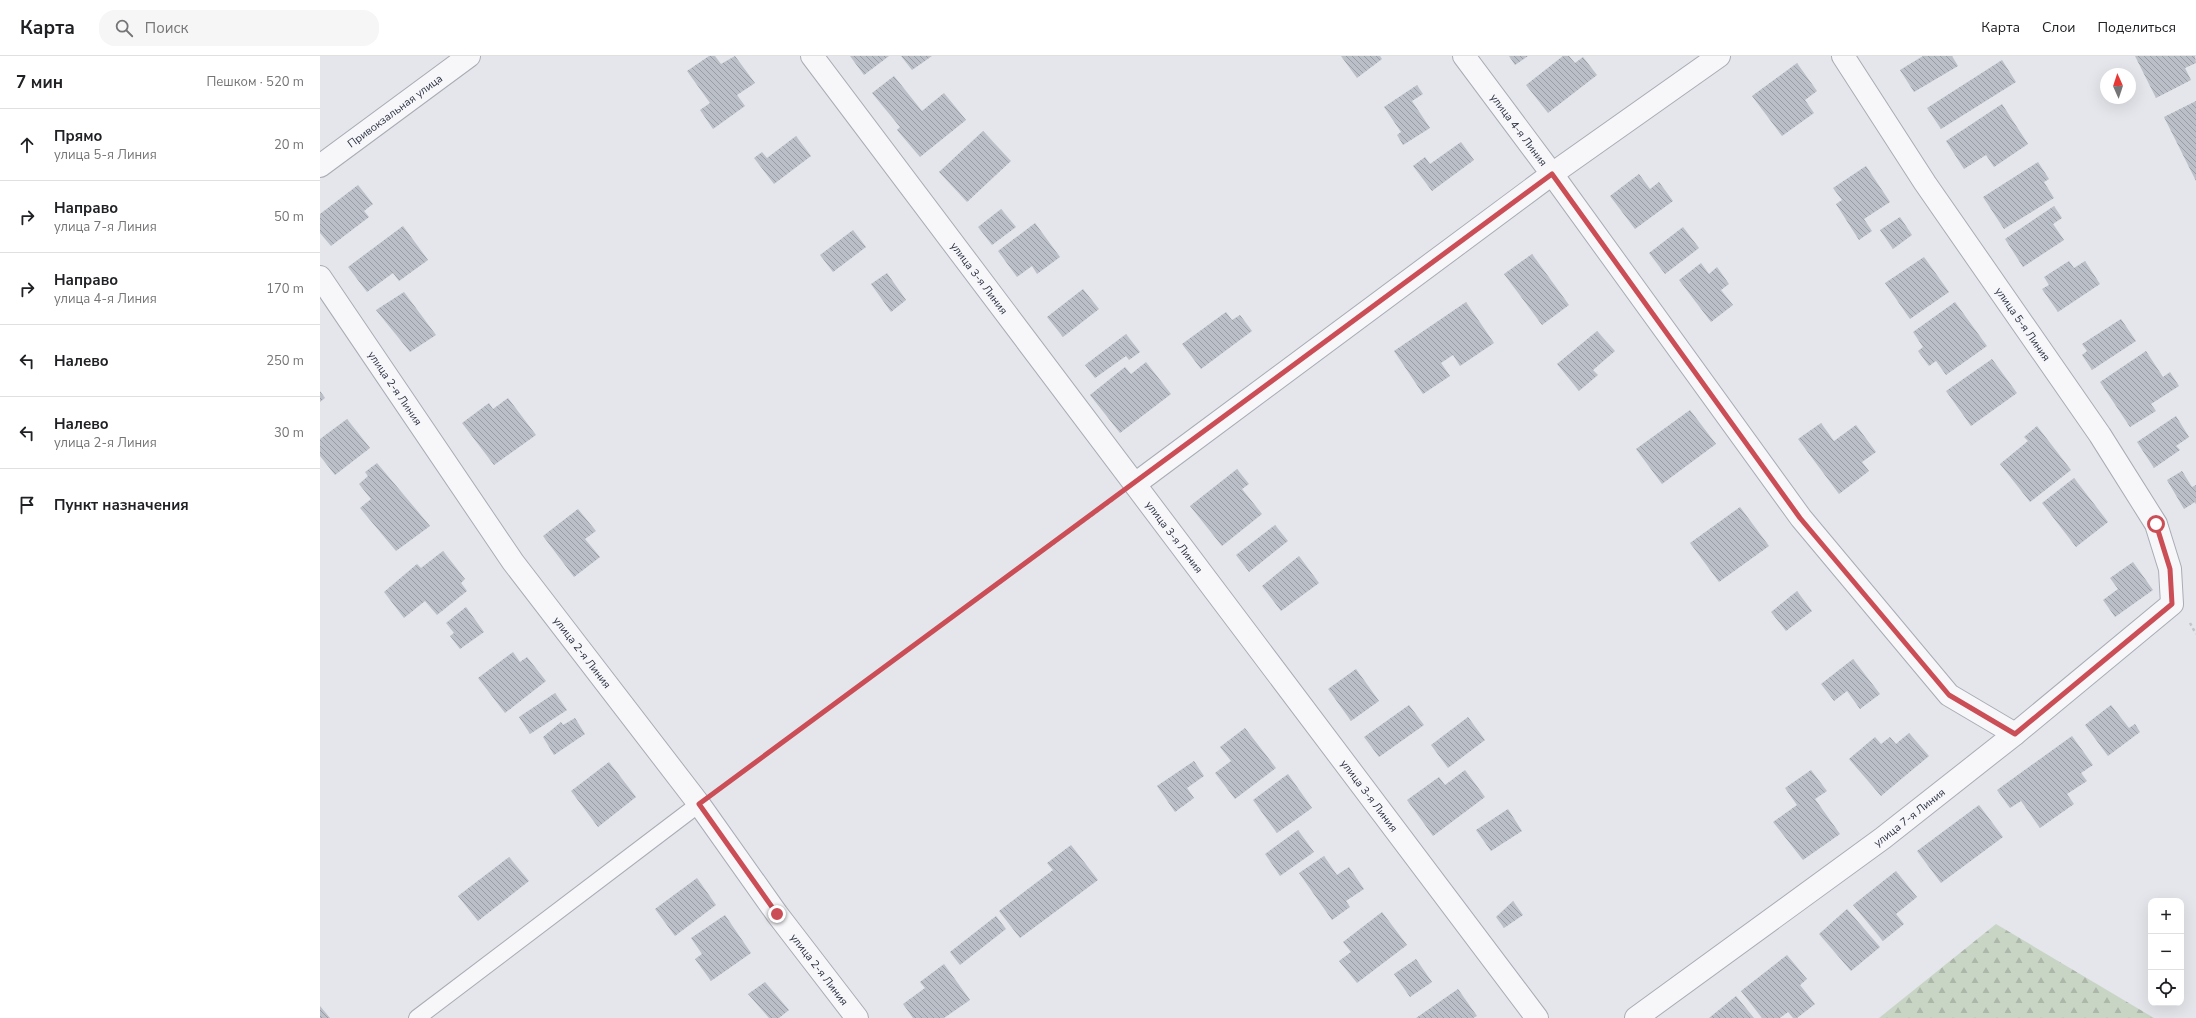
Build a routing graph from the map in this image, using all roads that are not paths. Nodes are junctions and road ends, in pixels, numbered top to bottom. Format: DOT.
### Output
graph roads {
  1 [pos="469,56"];
  2 [pos="812,56"];
  3 [pos="1464,56"];
  4 [pos="1719,56"];
  5 [pos="1843,56"];
  6 [pos="320,166"];
  7 [pos="1552,174"];
  8 [pos="320,278"];
  9 [pos="1135,484"];
  10 [pos="2172,604"];
  11 [pos="2015,734"];
  12 [pos="699,804"];
  13 [pos="417,1018"];
  14 [pos="857,1018"];
  15 [pos="1537,1018"];
  16 [pos="1636,1018"];
  1 -- 6 [label="street, Привокзальная улица"];
  2 -- 9 [label="street, улица 3-я Линия"];
  3 -- 7 [label="street, улица 4-я Линия"];
  4 -- 7 [label="street"];
  5 -- 10 [label="street, улица 5-я Линия"];
  7 -- 9 [label="street"];
  7 -- 11 [label="street, улица 4-я Линия"];
  8 -- 12 [label="street, улица 2-я Линия"];
  9 -- 15 [label="street, улица 3-я Линия"];
  10 -- 11 [label="street, улица 7-я Линия"];
  11 -- 16 [label="street, улица 7-я Линия"];
  12 -- 13 [label="lane"];
  12 -- 14 [label="street, улица 2-я Линия"];
}
